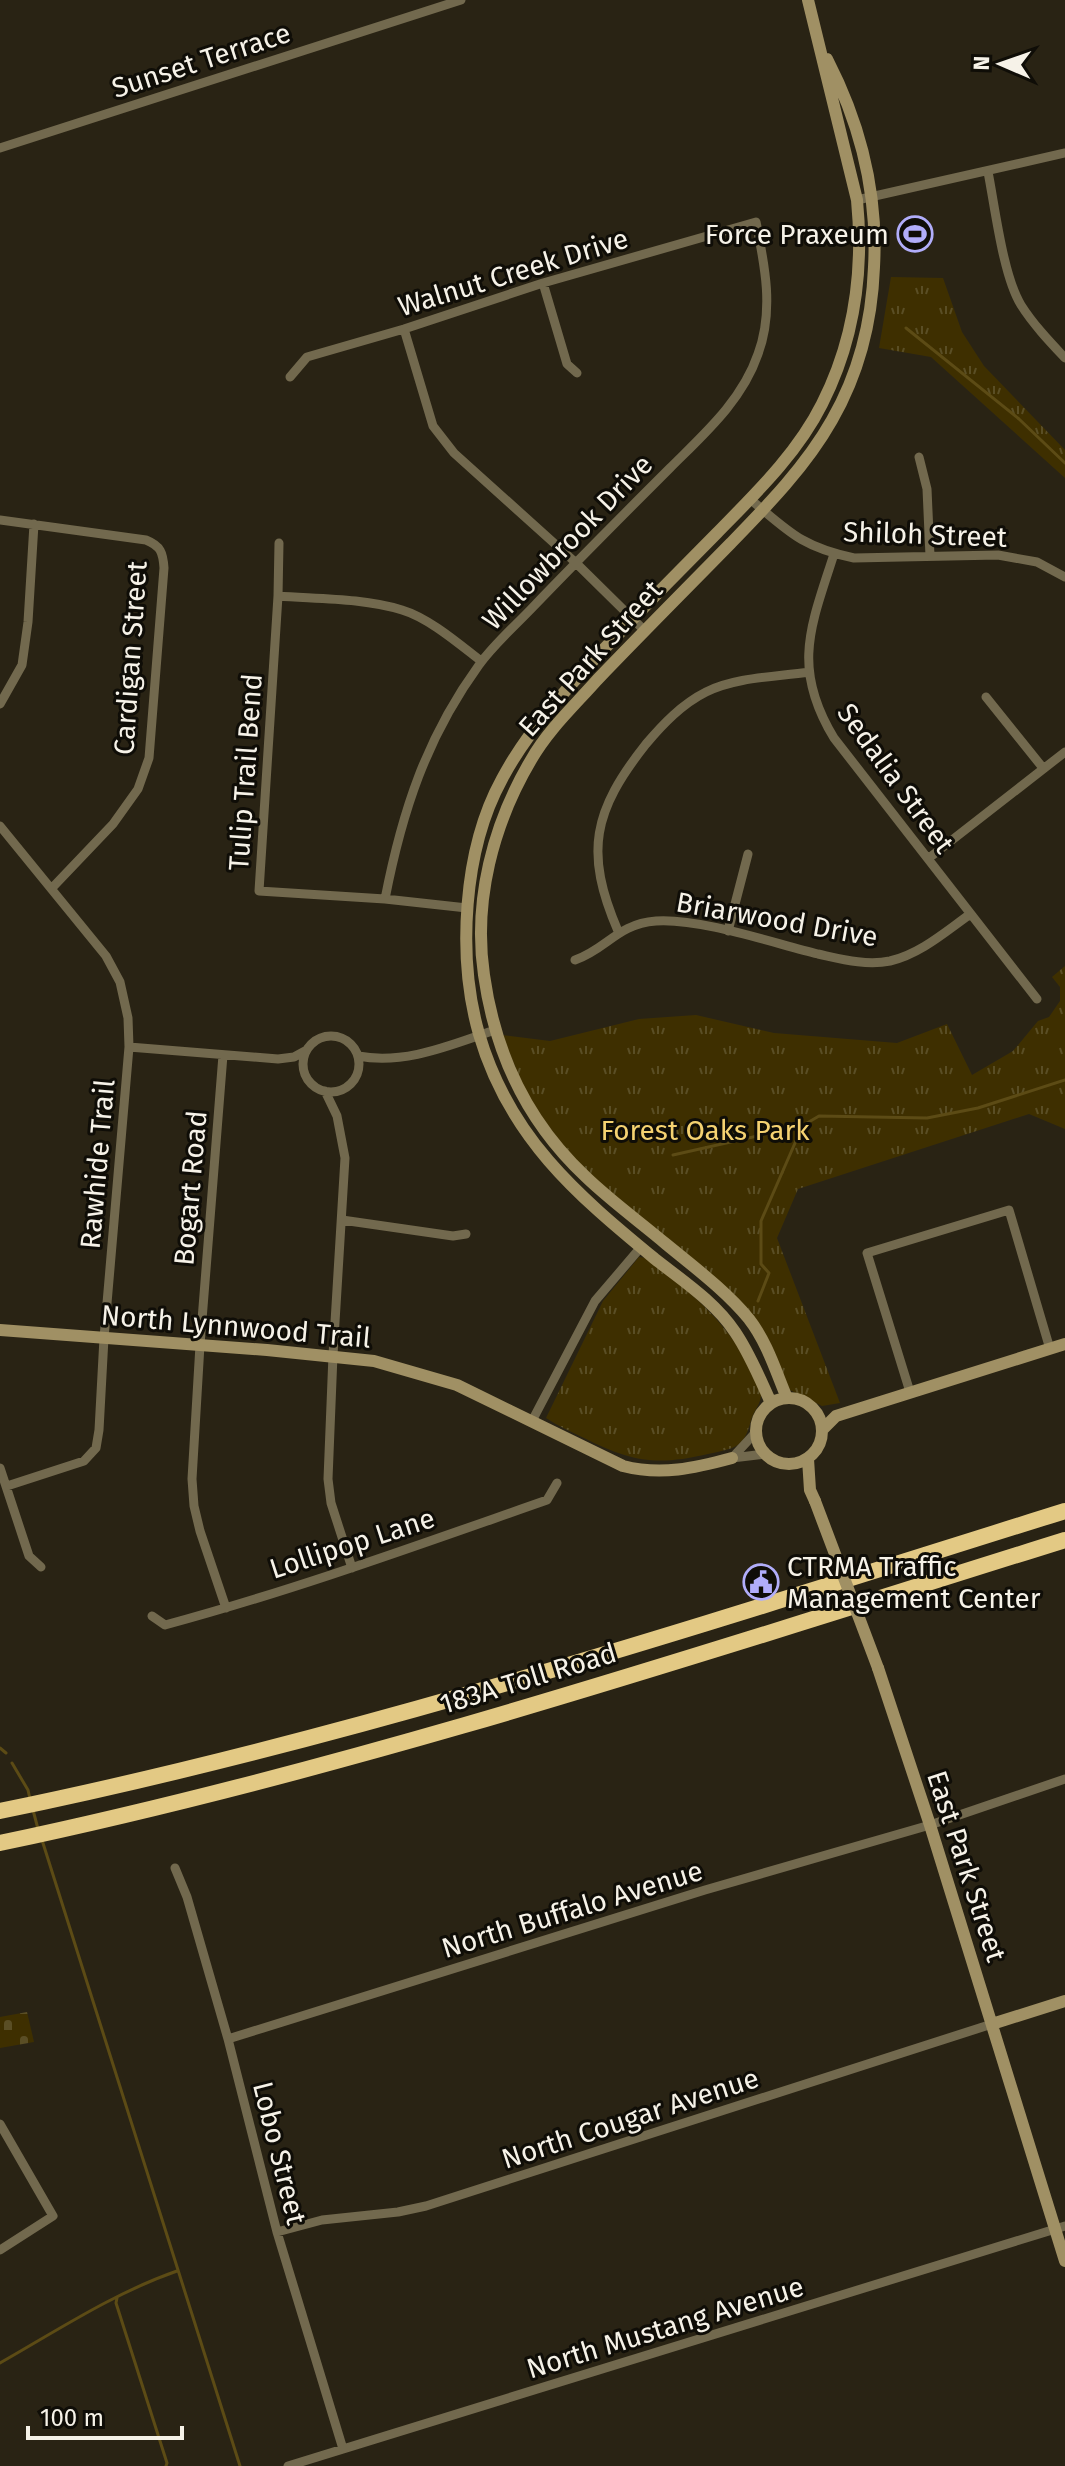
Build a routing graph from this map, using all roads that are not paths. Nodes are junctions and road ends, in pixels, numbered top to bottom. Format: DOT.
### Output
graph roads {
  1 [pos="461,0"];
  2 [pos="808,0"];
  3 [pos="820,46"];
  4 [pos="0,148"];
  5 [pos="1065,153"];
  6 [pos="988,172"];
  7 [pos="873,196"];
  8 [pos="857,200"];
  9 [pos="756,222"];
  10 [pos="543,283"];
  11 [pos="404,329"];
  12 [pos="1065,358"];
  13 [pos="577,373"];
  14 [pos="290,377"];
  15 [pos="919,457"];
  16 [pos="750,499"];
  17 [pos="764,510"];
  18 [pos="0,520"];
  19 [pos="34,524"];
  20 [pos="279,543"];
  21 [pos="834,554"];
  22 [pos="930,556"];
  23 [pos="575,562"];
  24 [pos="1065,577"];
  25 [pos="278,596"];
  26 [pos="633,619"];
  27 [pos="645,631"];
  28 [pos="481,661"];
  29 [pos="809,672"];
  30 [pos="986,697"];
  31 [pos="0,704"];
  32 [pos="1065,752"];
  33 [pos="1043,768"];
  34 [pos="0,826"];
  35 [pos="748,854"];
  36 [pos="929,858"];
  37 [pos="52,888"];
  38 [pos="385,899"];
  39 [pos="467,908"];
  40 [pos="969,915"];
  41 [pos="618,931"];
  42 [pos="728,931"];
  43 [pos="575,960"];
  44 [pos="1037,999"];
  45 [pos="495,1030"];
  46 [pos="480,1035"];
  47 [pos="129,1047"];
  48 [pos="305,1051"];
  49 [pos="223,1055"];
  50 [pos="358,1056"];
  51 [pos="278,1059"];
  52 [pos="379,1060"];
  53 [pos="358,1071"];
  54 [pos="306,1077"];
  55 [pos="342,1090"];
  56 [pos="325,1091"];
  57 [pos="337,1116"];
  58 [pos="342,1220"];
  59 [pos="466,1234"];
  60 [pos="641,1247"];
  61 [pos="0,1330"];
  62 [pos="104,1338"];
  63 [pos="1065,1344"];
  64 [pos="200,1345"];
  65 [pos="1050,1349"];
  66 [pos="333,1355"];
  67 [pos="910,1392"];
  68 [pos="787,1398"];
  69 [pos="771,1403"];
  70 [pos="816,1413"];
  71 [pos="836,1416"];
  72 [pos="532,1421"];
  73 [pos="822,1430"];
  74 [pos="756,1432"];
  75 [pos="765,1454"];
  76 [pos="732,1458"];
  77 [pos="808,1459"];
  78 [pos="789,1464"];
  79 [pos="0,1468"];
  80 [pos="557,1483"];
  81 [pos="7,1486"];
  82 [pos="812,1496"];
  83 [pos="1065,1511"];
  84 [pos="1065,1540"];
  85 [pos="41,1567"];
  86 [pos="352,1568"];
  87 [pos="226,1608"];
  88 [pos="152,1616"];
  89 [pos="1065,1779"];
  90 [pos="0,1811"];
  91 [pos="930,1825"];
  92 [pos="3,1842"];
  93 [pos="175,1868"];
  94 [pos="1065,2001"];
  95 [pos="992,2024"];
  96 [pos="228,2039"];
  97 [pos="0,2124"];
  98 [pos="1060,2228"];
  99 [pos="277,2232"];
  100 [pos="0,2250"];
  101 [pos="1065,2261"];
  102 [pos="343,2449"];
  103 [pos="288,2466"];
  1 -- 4 [label="street, Sunset Terrace"];
  2 -- 3 [label="street, East Park Street"];
  3 -- 7 [label="street, East Park Street"];
  3 -- 8 [label="street, East Park Street"];
  5 -- 6 [label="street"];
  6 -- 7 [label="street"];
  6 -- 12 [label="street"];
  7 -- 8 [label="street"];
  7 -- 17 [label="street, East Park Street"];
  8 -- 16 [label="street, East Park Street"];
  9 -- 10 [label="street, Walnut Creek Drive"];
  9 -- 23 [label="street, Willowbrook Drive"];
  10 -- 11 [label="street, Walnut Creek Drive"];
  10 -- 13 [label="street"];
  11 -- 14 [label="street, Walnut Creek Drive"];
  11 -- 23 [label="street"];
  15 -- 22 [label="street"];
  16 -- 17 [label="street, Shiloh Street"];
  16 -- 26 [label="street, East Park Street"];
  17 -- 21 [label="street, Shiloh Street"];
  17 -- 27 [label="street, East Park Street"];
  18 -- 19 [label="street"];
  19 -- 31 [label="street"];
  19 -- 37 [label="street, Cardigan Street"];
  20 -- 25 [label="street, Tulip Trail Bend"];
  21 -- 22 [label="street, Shiloh Street"];
  21 -- 29 [label="street, Sedalia Street"];
  22 -- 24 [label="street, Shiloh Street"];
  23 -- 26 [label="street"];
  23 -- 28 [label="street, Willowbrook Drive"];
  25 -- 28 [label="street"];
  25 -- 38 [label="street, Tulip Trail Bend"];
  26 -- 27 [label="street"];
  26 -- 39 [label="street, East Park Street"];
  27 -- 45 [label="street, East Park Street"];
  28 -- 38 [label="street, Willowbrook Drive"];
  29 -- 36 [label="street, Sedalia Street"];
  29 -- 41 [label="street"];
  30 -- 33 [label="street"];
  32 -- 33 [label="street"];
  33 -- 36 [label="street"];
  34 -- 37 [label="street, Rawhide Trail"];
  35 -- 42 [label="street"];
  36 -- 40 [label="street, Sedalia Street"];
  37 -- 47 [label="street, Rawhide Trail"];
  38 -- 39 [label="street, Tulip Trail Bend"];
  39 -- 46 [label="street, East Park Street"];
  40 -- 42 [label="street, Briarwood Drive"];
  40 -- 44 [label="street, Sedalia Street"];
  41 -- 42 [label="street, Briarwood Drive"];
  41 -- 43 [label="street, Briarwood Drive"];
  45 -- 46 [label="street"];
  45 -- 68 [label="street, East Park Street"];
  46 -- 52 [label="street"];
  46 -- 60 [label="street, East Park Street"];
  47 -- 49 [label="street"];
  47 -- 62 [label="street, Rawhide Trail"];
  48 -- 50 [label="street"];
  48 -- 51 [label="street"];
  48 -- 54 [label="street"];
  49 -- 51 [label="street"];
  49 -- 64 [label="street, Bogart Road"];
  50 -- 52 [label="street"];
  50 -- 53 [label="street"];
  51 -- 54 [label="street"];
  52 -- 53 [label="street"];
  53 -- 55 [label="street"];
  54 -- 56 [label="street"];
  55 -- 56 [label="street"];
  55 -- 57 [label="street"];
  56 -- 57 [label="street"];
  57 -- 58 [label="street"];
  58 -- 59 [label="street"];
  58 -- 66 [label="street"];
  60 -- 69 [label="street, East Park Street"];
  60 -- 72 [label="street"];
  61 -- 62 [label="street, North Lynnwood Trail"];
  62 -- 64 [label="street, North Lynnwood Trail"];
  62 -- 81 [label="street, Rawhide Trail"];
  63 -- 65 [label="street"];
  64 -- 66 [label="street, North Lynnwood Trail"];
  64 -- 87 [label="street, Bogart Road"];
  65 -- 67 [label="street"];
  65 -- 67 [label="street"];
  66 -- 72 [label="street, North Lynnwood Trail"];
  66 -- 86 [label="street"];
  67 -- 71 [label="street"];
  68 -- 69 [label="street"];
  68 -- 70 [label="street"];
  69 -- 74 [label="street"];
  70 -- 71 [label="street"];
  70 -- 73 [label="street"];
  71 -- 73 [label="street"];
  72 -- 76 [label="street, North Lynnwood Trail"];
  73 -- 77 [label="street"];
  74 -- 75 [label="street"];
  74 -- 76 [label="street"];
  75 -- 76 [label="street, North Lynnwood Trail"];
  75 -- 78 [label="street"];
  77 -- 78 [label="street"];
  77 -- 82 [label="street, East Park Street"];
  78 -- 82 [label="street, East Park Street"];
  79 -- 81 [label="street"];
  80 -- 86 [label="street, Lollipop Lane"];
  81 -- 85 [label="street"];
  82 -- 91 [label="street, East Park Street, bridge"];
  83 -- 90 [label="highway, 183A Toll Road"];
  84 -- 92 [label="highway, 183A Toll Road"];
  86 -- 87 [label="street, Lollipop Lane"];
  87 -- 88 [label="street, Lollipop Lane"];
  89 -- 91 [label="street, North Buffalo Avenue"];
  91 -- 95 [label="street, East Park Street"];
  91 -- 96 [label="street, North Buffalo Avenue"];
  93 -- 96 [label="street, Lobo Street"];
  94 -- 95 [label="street"];
  95 -- 98 [label="street, East Park Street"];
  95 -- 99 [label="street, North Cougar Avenue"];
  96 -- 99 [label="street, Lobo Street"];
  97 -- 100 [label="street"];
  98 -- 101 [label="street, East Park Street"];
  98 -- 102 [label="street, North Mustang Avenue"];
  99 -- 102 [label="street, Lobo Street"];
  102 -- 103 [label="street, North Mustang Avenue"];
}
